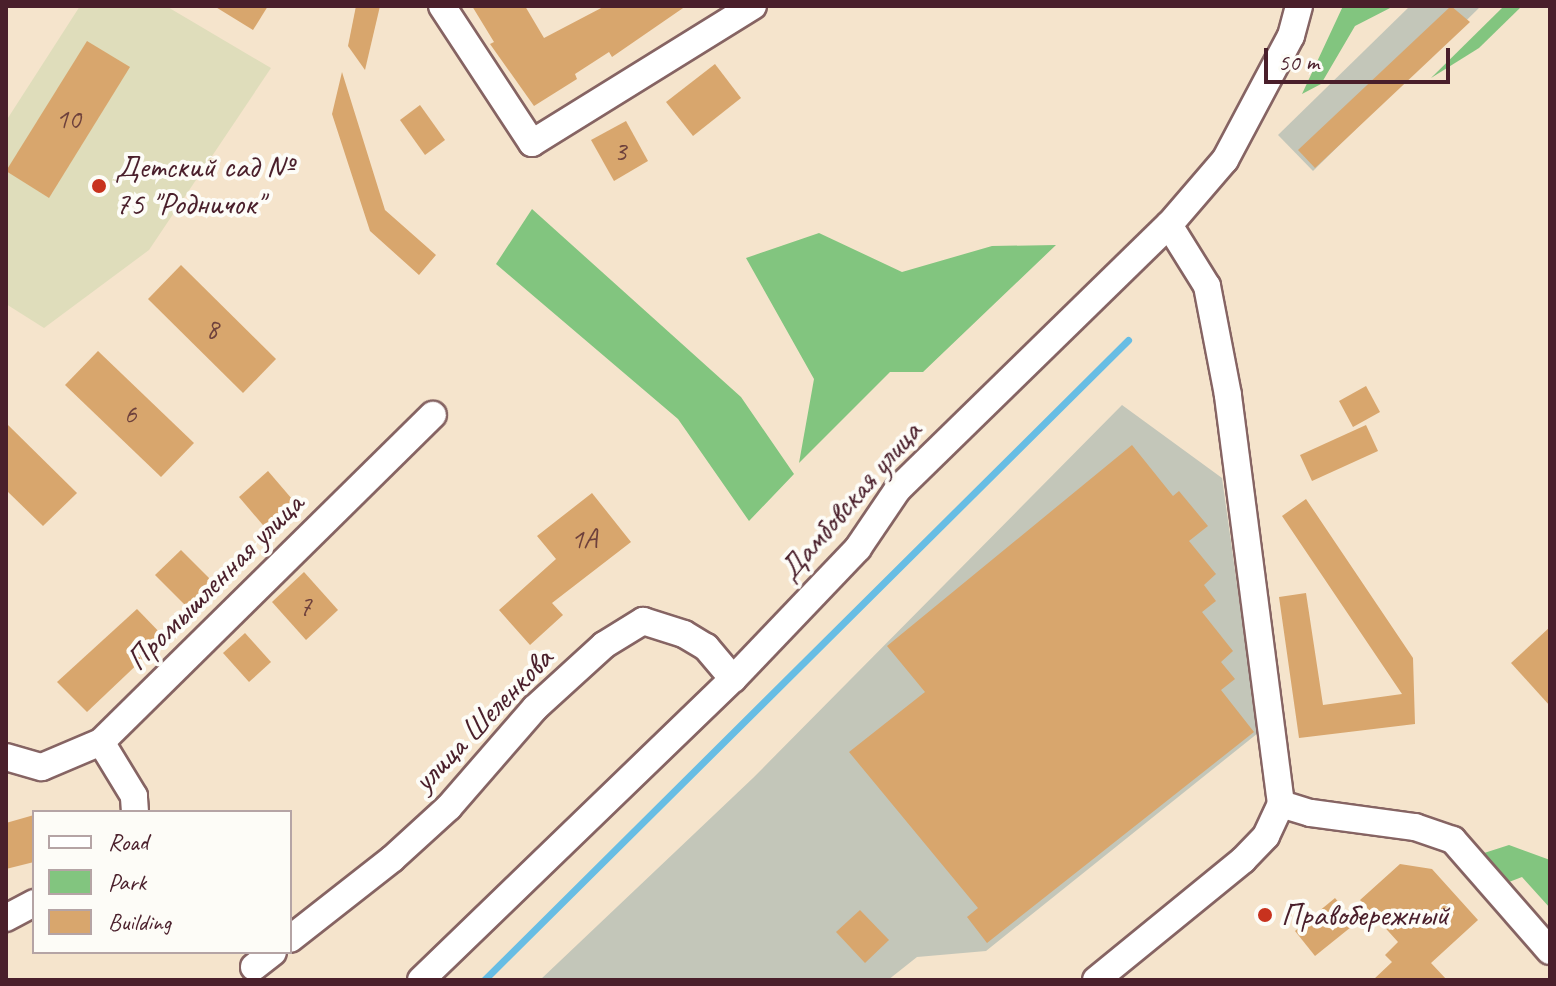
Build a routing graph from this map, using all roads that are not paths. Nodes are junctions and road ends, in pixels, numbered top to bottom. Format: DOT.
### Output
graph roads {
  1 [pos="442,6"];
  2 [pos="753,6"];
  3 [pos="1299,6"];
  4 [pos="1169,225"];
  5 [pos="433,415"];
  6 [pos="733,679"];
  7 [pos="101,742"];
  8 [pos="6,757"];
  9 [pos="1281,804"];
  10 [pos="135,810"];
  11 [pos="32,904"];
  12 [pos="6,918"];
  13 [pos="292,937"];
  14 [pos="1550,951"];
  15 [pos="421,980"];
  16 [pos="1096,980"];
  1 -- 2 [label="street"];
  3 -- 4 [label="street, Дамбовская улица"];
  4 -- 6 [label="street, Дамбовская улица"];
  4 -- 9 [label="street"];
  5 -- 7 [label="street, Промышленная улица"];
  6 -- 13 [label="street, улица Шеленкова"];
  6 -- 15 [label="street, Дамбовская улица"];
  7 -- 8 [label="street"];
  7 -- 10 [label="street"];
  9 -- 14 [label="street"];
  9 -- 16 [label="street"];
  11 -- 12 [label="street"];
}
